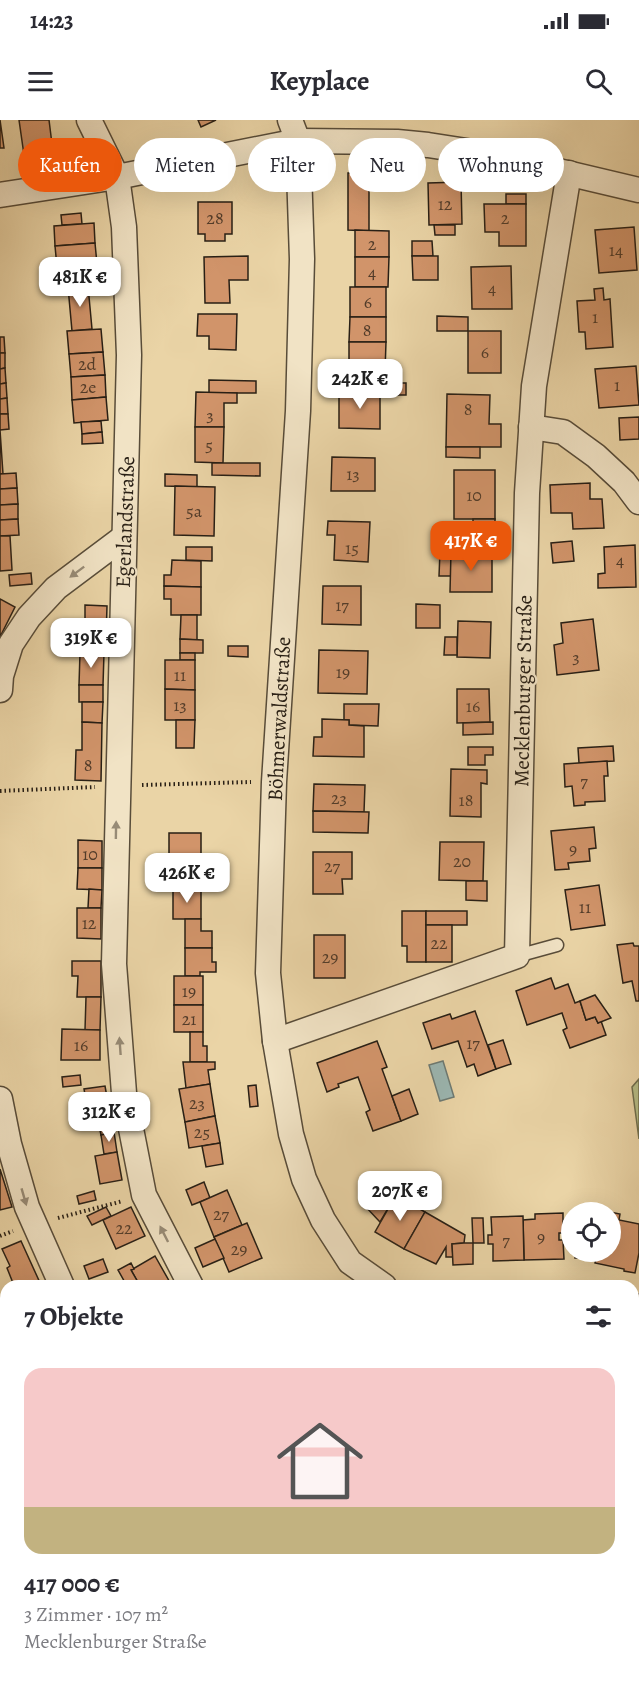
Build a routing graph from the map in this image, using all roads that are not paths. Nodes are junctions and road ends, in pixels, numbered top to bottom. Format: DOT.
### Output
graph roads {
  1 [pos="89,120"];
  2 [pos="294,130"];
  3 [pos="98,138"];
  4 [pos="569,173"];
  5 [pos="122,176"];
  6 [pos="639,190"];
  7 [pos="20,192"];
  8 [pos="119,192"];
  9 [pos="0,195"];
  10 [pos="531,428"];
  11 [pos="639,502"];
  12 [pos="124,537"];
  13 [pos="0,690"];
  14 [pos="557,945"];
  15 [pos="517,956"];
  16 [pos="275,1041"];
  17 [pos="0,1099"];
  18 [pos="59,1280"];
  19 [pos="188,1280"];
  20 [pos="376,1280"];
  1 -- 3 [label="street, Egerlandstraße"];
  2 -- 4 [label="street"];
  2 -- 5 [label="street"];
  2 -- 16 [label="street, Böhmerwaldstraße"];
  4 -- 6 [label="street"];
  4 -- 10 [label="street, Mecklenburger Straße"];
  7 -- 9 [label="street"];
  8 -- 12 [label="street, Egerlandstraße"];
  10 -- 11 [label="street"];
  10 -- 15 [label="street, Mecklenburger Straße"];
  12 -- 13 [label="street, one-way"];
  19 -- 12 [label="street, Egerlandstraße, one-way"];
  14 -- 15 [label="lane"];
  15 -- 16 [label="street"];
  16 -- 20 [label="street, Böhmerwaldstraße"];
  17 -- 18 [label="street, one-way"];
}
